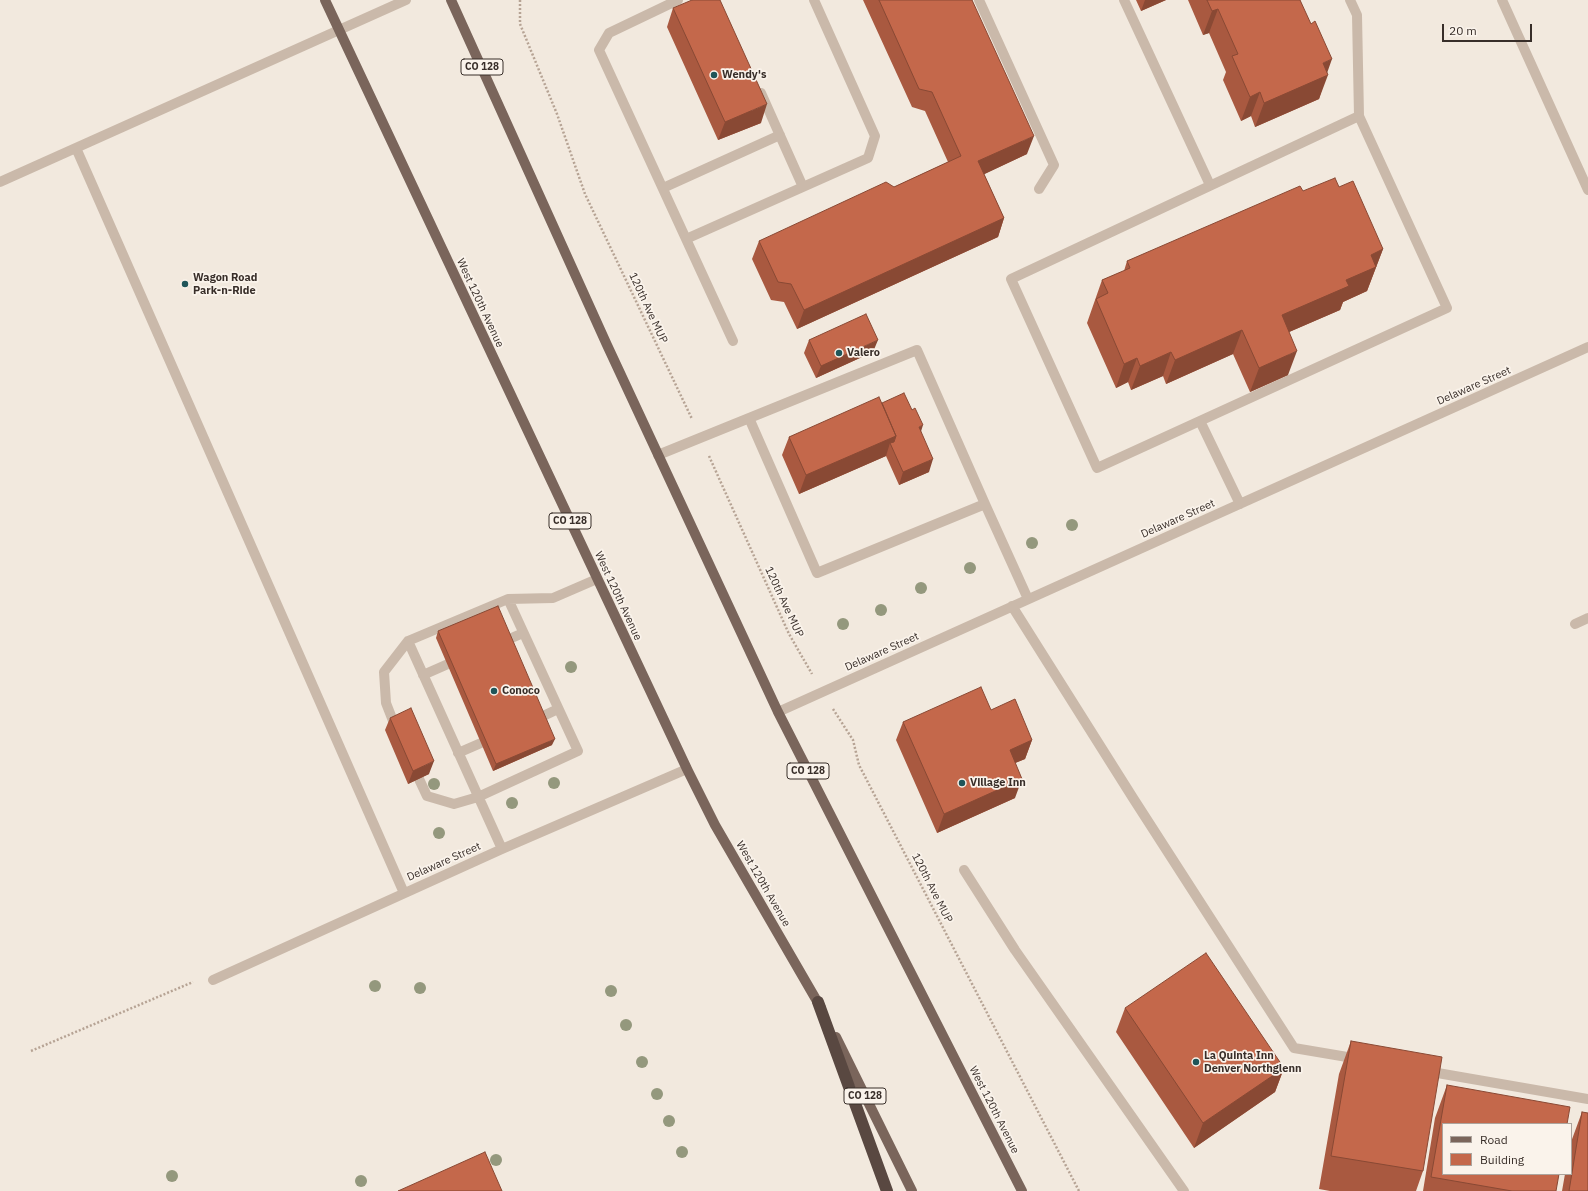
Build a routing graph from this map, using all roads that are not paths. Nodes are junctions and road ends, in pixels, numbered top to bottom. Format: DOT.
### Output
graph roads {
  1 [pos="325,0"];
  2 [pos="406,0"];
  3 [pos="451,0"];
  4 [pos="678,0"];
  5 [pos="814,0"];
  6 [pos="979,0"];
  7 [pos="1124,0"];
  8 [pos="1350,0"];
  9 [pos="1502,0"];
  10 [pos="339,31"];
  11 [pos="758,86"];
  12 [pos="1360,116"];
  13 [pos="780,136"];
  14 [pos="76,148"];
  15 [pos="0,182"];
  16 [pos="1210,185"];
  17 [pos="803,187"];
  18 [pos="663,188"];
  19 [pos="1039,189"];
  20 [pos="1588,190"];
  21 [pos="686,239"];
  22 [pos="733,341"];
  23 [pos="1588,347"];
  24 [pos="750,418"];
  25 [pos="1200,421"];
  26 [pos="658,455"];
  27 [pos="985,504"];
  28 [pos="1240,504"];
  29 [pos="597,579"];
  30 [pos="508,599"];
  31 [pos="1028,599"];
  32 [pos="1012,606"];
  33 [pos="1588,618"];
  34 [pos="1575,624"];
  35 [pos="523,632"];
  36 [pos="507,640"];
  37 [pos="408,641"];
  38 [pos="448,664"];
  39 [pos="423,674"];
  40 [pos="558,709"];
  41 [pos="778,712"];
  42 [pos="541,717"];
  43 [pos="395,726"];
  44 [pos="481,743"];
  45 [pos="458,753"];
  46 [pos="687,768"];
  47 [pos="419,779"];
  48 [pos="478,797"];
  49 [pos="502,849"];
  50 [pos="964,870"];
  51 [pos="404,894"];
  52 [pos="212,980"];
  53 [pos="818,1002"];
  54 [pos="1371,1061"];
  55 [pos="1418,1069"];
  56 [pos="1588,1099"];
  57 [pos="887,1191"];
  58 [pos="912,1191"];
  59 [pos="1022,1191"];
  60 [pos="1184,1191"];
  1 -- 10 [label="main road, West 120th Avenue / CO 128"];
  2 -- 10 [label="street"];
  3 -- 26 [label="main road, West 120th Avenue / CO 128"];
  4 -- 18 [label="street"];
  5 -- 17 [label="street"];
  6 -- 19 [label="street"];
  7 -- 16 [label="street"];
  8 -- 12 [label="street"];
  9 -- 20 [label="street"];
  10 -- 14 [label="street"];
  10 -- 29 [label="main road, West 120th Avenue / CO 128"];
  11 -- 13 [label="street"];
  12 -- 16 [label="street"];
  12 -- 25 [label="street"];
  13 -- 17 [label="street"];
  13 -- 18 [label="street"];
  14 -- 15 [label="street"];
  14 -- 51 [label="street"];
  16 -- 25 [label="street"];
  17 -- 21 [label="street"];
  18 -- 21 [label="street"];
  21 -- 22 [label="street"];
  23 -- 28 [label="street, Delaware Street"];
  24 -- 26 [label="street"];
  24 -- 27 [label="street"];
  24 -- 27 [label="street"];
  25 -- 28 [label="street"];
  26 -- 41 [label="main road, West 120th Avenue / CO 128"];
  27 -- 31 [label="street"];
  28 -- 31 [label="street, Delaware Street"];
  29 -- 30 [label="street"];
  29 -- 46 [label="main road, West 120th Avenue / CO 128"];
  30 -- 35 [label="street"];
  30 -- 37 [label="street"];
  31 -- 32 [label="street, Delaware Street"];
  32 -- 41 [label="street, Delaware Street"];
  32 -- 54 [label="street"];
  33 -- 34 [label="street"];
  35 -- 36 [label="street"];
  35 -- 40 [label="street"];
  37 -- 39 [label="street"];
  37 -- 43 [label="street"];
  38 -- 39 [label="street"];
  39 -- 45 [label="street"];
  40 -- 42 [label="street"];
  40 -- 48 [label="street"];
  41 -- 59 [label="main road, West 120th Avenue / CO 128"];
  44 -- 45 [label="street"];
  45 -- 48 [label="street"];
  46 -- 49 [label="street, Delaware Street"];
  46 -- 53 [label="main road, West 120th Avenue / CO 128"];
  47 -- 48 [label="street"];
  48 -- 49 [label="street"];
  49 -- 51 [label="street, Delaware Street"];
  50 -- 60 [label="street"];
  51 -- 52 [label="street, Delaware Street"];
  53 -- 57 [label="highway"];
  53 -- 58 [label="main road, West 120th Avenue / CO 128"];
  55 -- 56 [label="street"];
}
